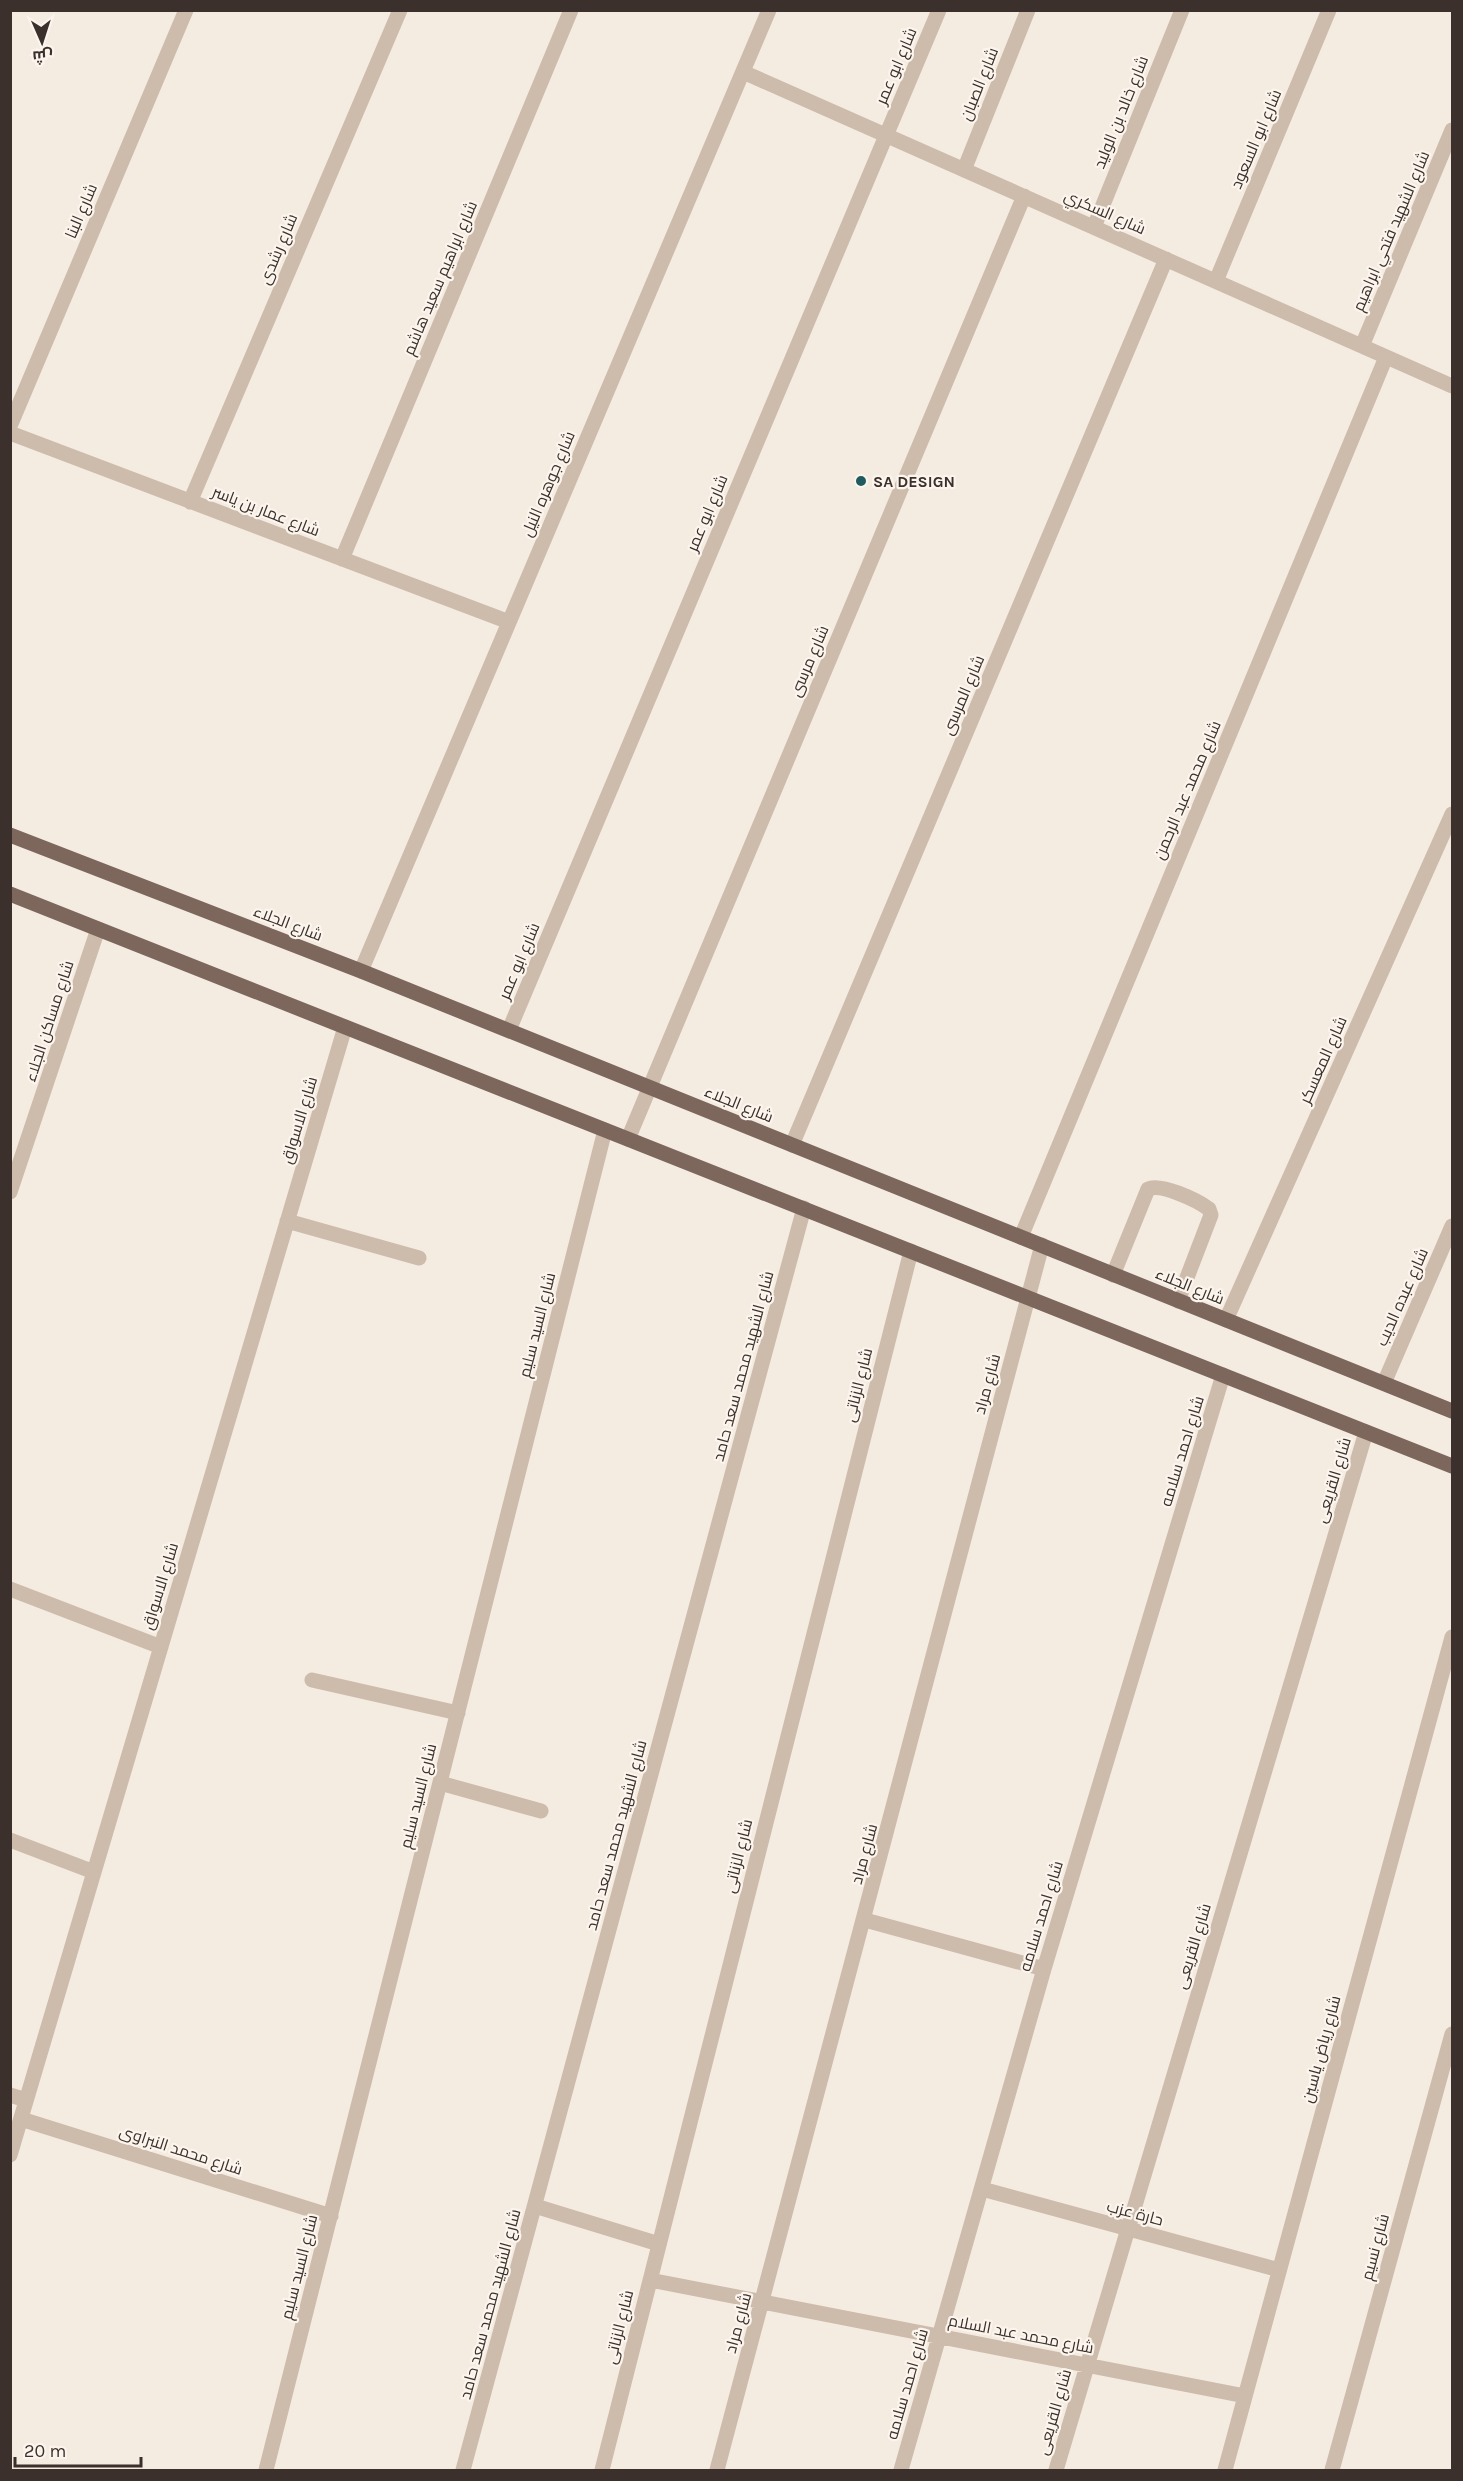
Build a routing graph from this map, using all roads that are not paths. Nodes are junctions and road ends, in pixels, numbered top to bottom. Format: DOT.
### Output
graph roads {
  1 [pos="186,10"];
  2 [pos="400,10"];
  3 [pos="571,10"];
  4 [pos="769,10"];
  5 [pos="939,10"];
  6 [pos="1028,10"];
  7 [pos="1182,10"];
  8 [pos="1329,10"];
  9 [pos="742,72"];
  10 [pos="1452,130"];
  11 [pos="886,136"];
  12 [pos="964,170"];
  13 [pos="1024,196"];
  14 [pos="1094,227"];
  15 [pos="1166,259"];
  16 [pos="1216,281"];
  17 [pos="1362,346"];
  18 [pos="1386,357"];
  19 [pos="1452,386"];
  20 [pos="10,426"];
  21 [pos="10,433"];
  22 [pos="190,502"];
  23 [pos="342,559"];
  24 [pos="509,622"];
  25 [pos="1452,814"];
  26 [pos="10,835"];
  27 [pos="10,894"];
  28 [pos="98,929"];
  29 [pos="361,971"];
  30 [pos="345,1027"];
  31 [pos="509,1030"];
  32 [pos="650,1087"];
  33 [pos="605,1130"];
  34 [pos="628,1139"];
  35 [pos="792,1145"];
  36 [pos="10,1192"];
  37 [pos="804,1208"];
  38 [pos="287,1221"];
  39 [pos="1452,1226"];
  40 [pos="1021,1237"];
  41 [pos="1042,1245"];
  42 [pos="911,1251"];
  43 [pos="419,1258"];
  44 [pos="1113,1275"];
  45 [pos="1029,1297"];
  46 [pos="1178,1300"];
  47 [pos="1226,1320"];
  48 [pos="1223,1375"];
  49 [pos="1384,1383"];
  50 [pos="1452,1411"];
  51 [pos="1366,1432"];
  52 [pos="1452,1466"];
  53 [pos="10,1589"];
  54 [pos="1452,1637"];
  55 [pos="161,1647"];
  56 [pos="312,1680"];
  57 [pos="458,1713"];
  58 [pos="440,1783"];
  59 [pos="542,1811"];
  60 [pos="10,1840"];
  61 [pos="94,1872"];
  62 [pos="865,1920"];
  63 [pos="1044,1969"];
  64 [pos="1452,2034"];
  65 [pos="10,2095"];
  66 [pos="26,2100"];
  67 [pos="21,2119"];
  68 [pos="10,2155"];
  69 [pos="982,2189"];
  70 [pos="534,2206"];
  71 [pos="331,2216"];
  72 [pos="1126,2230"];
  73 [pos="658,2244"];
  74 [pos="1279,2270"];
  75 [pos="650,2280"];
  76 [pos="762,2302"];
  77 [pos="939,2336"];
  78 [pos="1086,2365"];
  79 [pos="1245,2396"];
  80 [pos="266,2470"];
  81 [pos="463,2470"];
  82 [pos="603,2470"];
  83 [pos="717,2470"];
  84 [pos="901,2470"];
  85 [pos="1056,2470"];
  86 [pos="1225,2470"];
  87 [pos="1332,2470"];
  1 -- 20 [label="street, شارع البنا"];
  2 -- 22 [label="street, شارع رشدى"];
  3 -- 23 [label="street, شارع ابراهيم سعيد هاشم"];
  4 -- 9 [label="street, شارع جوهره النيل"];
  5 -- 11 [label="street, شارع ابو عمر"];
  6 -- 12 [label="street, شارع الصبان"];
  7 -- 14 [label="street, شارع خالد بن الوليد"];
  8 -- 16 [label="street, شارع ابو السعود"];
  9 -- 11 [label="street, شارع السكري"];
  9 -- 24 [label="street, شارع جوهره النيل"];
  10 -- 17 [label="street, شارع الشهيد فتحي ابراهيم"];
  11 -- 12 [label="street, شارع السكري"];
  11 -- 31 [label="street, شارع ابو عمر"];
  12 -- 13 [label="street, شارع السكري"];
  13 -- 14 [label="street, شارع السكري"];
  13 -- 32 [label="street, شارع مرسى"];
  14 -- 15 [label="street, شارع السكري"];
  15 -- 16 [label="street, شارع السكري"];
  15 -- 35 [label="street, شارع المرسى"];
  16 -- 17 [label="street, شارع السكري"];
  17 -- 18 [label="street, شارع السكري"];
  18 -- 19 [label="street, شارع السكري"];
  18 -- 40 [label="street, شارع محمد عبد الرحمن"];
  21 -- 22 [label="street, شارع عمار بن ياسر"];
  22 -- 23 [label="street, شارع عمار بن ياسر"];
  23 -- 24 [label="street, شارع عمار بن ياسر"];
  24 -- 29 [label="street, شارع جوهره النيل"];
  25 -- 47 [label="street, شارع المعسكر"];
  26 -- 29 [label="main road, شارع الجلاء"];
  27 -- 28 [label="main road"];
  28 -- 30 [label="main road"];
  28 -- 36 [label="street, شارع مساكن الجلاء"];
  29 -- 31 [label="main road, شارع الجلاء"];
  30 -- 33 [label="main road"];
  30 -- 38 [label="street, شارع الاسواق"];
  31 -- 32 [label="main road, شارع الجلاء"];
  32 -- 34 [label="street, شارع مرسى"];
  32 -- 35 [label="main road, شارع الجلاء"];
  33 -- 34 [label="main road"];
  33 -- 57 [label="street, شارع السيد سليم"];
  34 -- 37 [label="main road"];
  35 -- 40 [label="main road, شارع الجلاء"];
  37 -- 42 [label="main road"];
  37 -- 70 [label="street, شارع الشهيد محمد سعد حامد"];
  38 -- 43 [label="street"];
  38 -- 55 [label="street, شارع الاسواق"];
  39 -- 49 [label="street, شارع عبده الديب"];
  40 -- 41 [label="main road, شارع الجلاء"];
  41 -- 44 [label="main road, شارع الجلاء"];
  41 -- 45 [label="street, شارع مراد"];
  42 -- 45 [label="main road"];
  42 -- 73 [label="street, شارع الزناتى"];
  44 -- 46 [label="main road, شارع الجلاء"];
  44 -- 46 [label="street"];
  45 -- 48 [label="main road"];
  45 -- 62 [label="street, شارع مراد"];
  46 -- 47 [label="main road, شارع الجلاء"];
  47 -- 49 [label="main road, شارع الجلاء"];
  48 -- 51 [label="main road"];
  48 -- 63 [label="street, شارع احمد سلامه"];
  49 -- 50 [label="main road, شارع الجلاء"];
  51 -- 52 [label="main road"];
  51 -- 72 [label="street, شارع القريعى"];
  53 -- 55 [label="street"];
  54 -- 74 [label="street, شارع رياض ياسين"];
  55 -- 61 [label="street, شارع الاسواق"];
  56 -- 57 [label="street"];
  57 -- 58 [label="street, شارع السيد سليم"];
  58 -- 59 [label="street"];
  58 -- 71 [label="street, شارع السيد سليم"];
  60 -- 61 [label="street"];
  61 -- 66 [label="street, شارع الاسواق"];
  62 -- 63 [label="street"];
  62 -- 76 [label="street, شارع مراد"];
  63 -- 69 [label="street, شارع احمد سلامه"];
  64 -- 87 [label="street, شارع نسيم"];
  65 -- 66 [label="street"];
  66 -- 67 [label="street, شارع الاسواق"];
  67 -- 68 [label="street, شارع الاسواق"];
  67 -- 71 [label="street, شارع محمد النبراوى"];
  69 -- 72 [label="street, حارة عزب"];
  69 -- 77 [label="street, شارع احمد سلامه"];
  70 -- 73 [label="street"];
  70 -- 81 [label="street, شارع الشهيد محمد سعد حامد"];
  71 -- 80 [label="street, شارع السيد سليم"];
  72 -- 74 [label="street, حارة عزب"];
  72 -- 78 [label="street, شارع القريعى"];
  73 -- 75 [label="street, شارع الزناتى"];
  74 -- 79 [label="street, شارع رياض ياسين"];
  75 -- 76 [label="street, شارع محمد عبد السلام"];
  75 -- 82 [label="street, شارع الزناتى"];
  76 -- 77 [label="street, شارع محمد عبد السلام"];
  76 -- 83 [label="street, شارع مراد"];
  77 -- 78 [label="street, شارع محمد عبد السلام"];
  77 -- 84 [label="street, شارع احمد سلامه"];
  78 -- 79 [label="street, شارع محمد عبد السلام"];
  78 -- 85 [label="street, شارع القريعى"];
  79 -- 86 [label="street, شارع رياض ياسين"];
}
